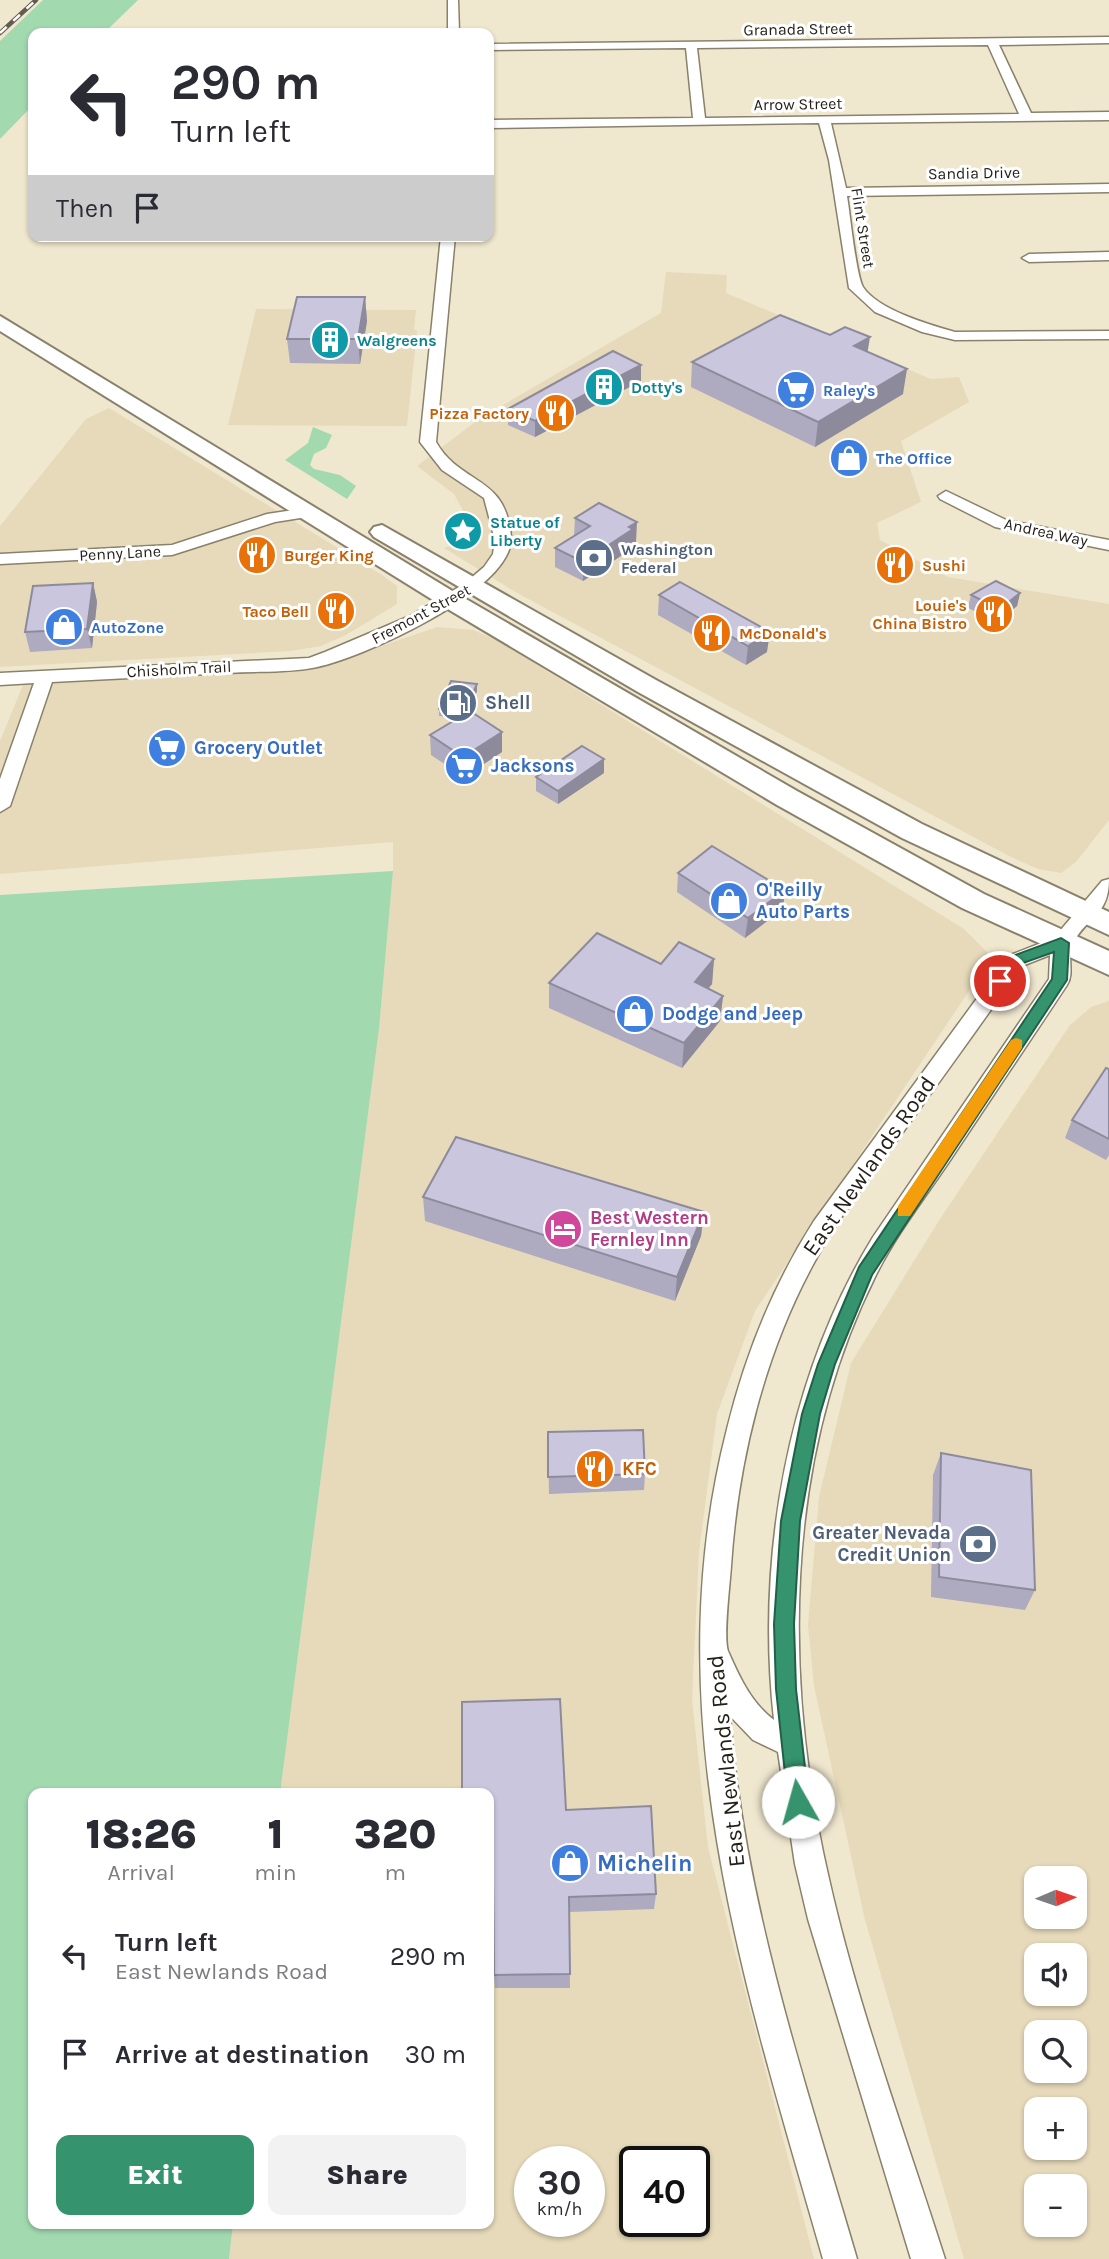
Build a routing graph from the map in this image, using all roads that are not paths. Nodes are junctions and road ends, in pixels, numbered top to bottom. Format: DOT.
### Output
graph roads {
  1 [pos="453,0"];
  2 [pos="454,28"];
  3 [pos="1109,40"];
  4 [pos="992,42"];
  5 [pos="691,46"];
  6 [pos="494,47"];
  7 [pos="1109,117"];
  8 [pos="1027,118"];
  9 [pos="824,119"];
  10 [pos="699,121"];
  11 [pos="494,124"];
  12 [pos="1109,188"];
  13 [pos="840,192"];
  14 [pos="447,242"];
  15 [pos="1109,256"];
  16 [pos="1029,258"];
  17 [pos="0,298"];
  18 [pos="0,322"];
  19 [pos="1109,335"];
  20 [pos="268,489"];
  21 [pos="946,496"];
  22 [pos="307,513"];
  23 [pos="236,528"];
  24 [pos="1109,545"];
  25 [pos="0,559"];
  26 [pos="463,593"];
  27 [pos="355,649"];
  28 [pos="45,676"];
  29 [pos="0,679"];
  30 [pos="0,806"];
  31 [pos="1109,886"];
  32 [pos="1097,919"];
  33 [pos="1061,943"];
  34 [pos="1109,964"];
  35 [pos="714,1645"];
  36 [pos="791,1743"];
  37 [pos="840,2259"];
  38 [pos="928,2259"];
  1 -- 2 [label="street"];
  3 -- 4 [label="street, Granada Street"];
  4 -- 5 [label="street, Granada Street"];
  4 -- 8 [label="street"];
  5 -- 6 [label="street, Granada Street"];
  5 -- 10 [label="street"];
  7 -- 8 [label="street, Arrow Street"];
  8 -- 9 [label="street, Arrow Street"];
  9 -- 10 [label="street, Arrow Street"];
  9 -- 13 [label="street, Flint Street"];
  10 -- 11 [label="street, Arrow Street"];
  12 -- 13 [label="street, Sandia Drive"];
  13 -- 19 [label="street, Flint Street"];
  14 -- 26 [label="street, Fremont Street"];
  15 -- 16 [label="street"];
  17 -- 26 [label="highway"];
  18 -- 20 [label="highway"];
  20 -- 22 [label="highway"];
  20 -- 23 [label="street, Penny Lane"];
  21 -- 24 [label="street, Andrea Way"];
  22 -- 23 [label="street, Penny Lane"];
  22 -- 26 [label="highway"];
  23 -- 25 [label="street, Penny Lane"];
  26 -- 27 [label="street, Fremont Street"];
  26 -- 32 [label="highway"];
  26 -- 33 [label="highway"];
  27 -- 28 [label="street, Chisholm Trail"];
  28 -- 29 [label="street, Chisholm Trail"];
  28 -- 30 [label="street"];
  31 -- 32 [label="street, East Newlands Road"];
  32 -- 33 [label="street, East Newlands Road"];
  33 -- 34 [label="highway"];
  33 -- 35 [label="street, East Newlands Road"];
  33 -- 36 [label="street"];
  35 -- 36 [label="street"];
  35 -- 37 [label="street, East Newlands Road"];
  36 -- 38 [label="street"];
}
